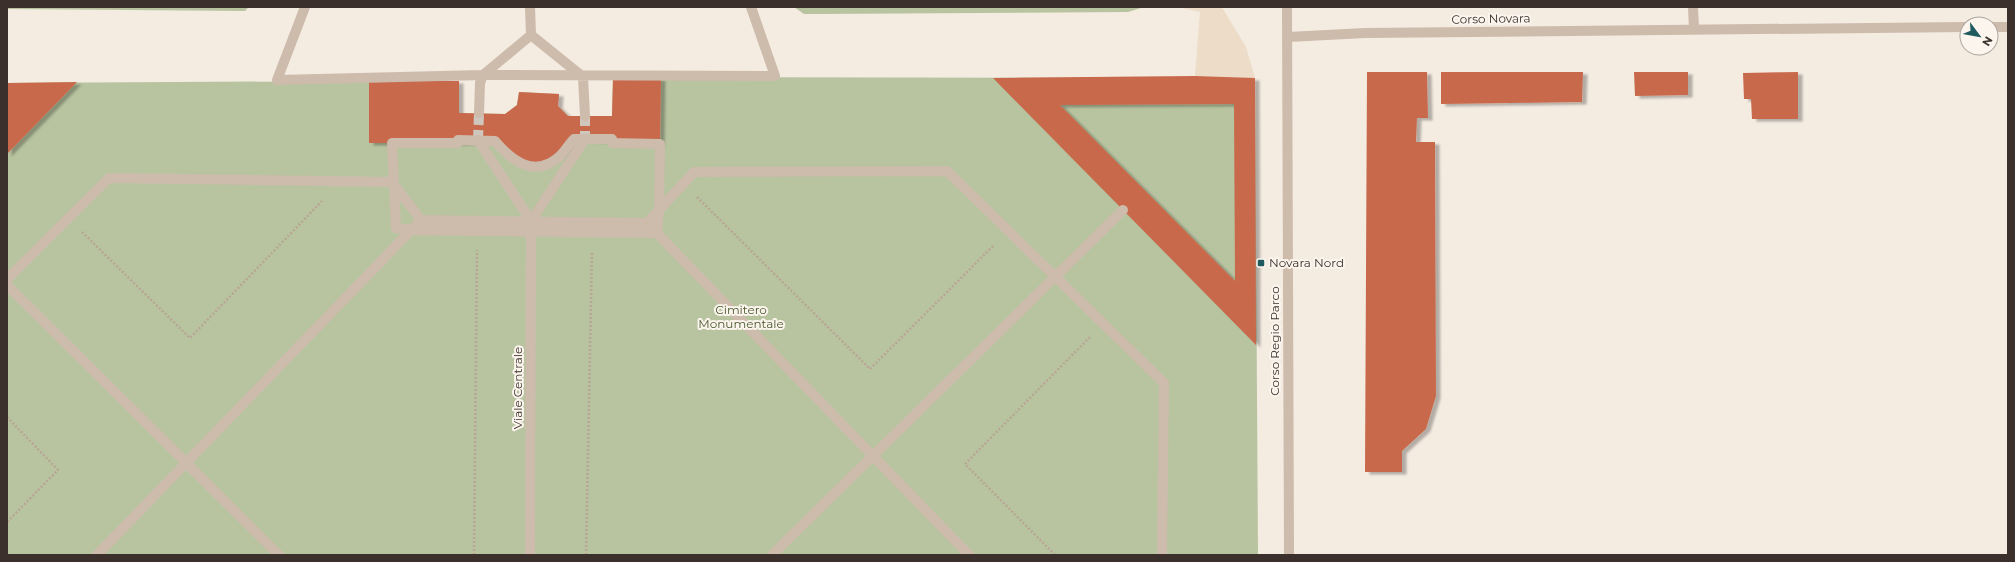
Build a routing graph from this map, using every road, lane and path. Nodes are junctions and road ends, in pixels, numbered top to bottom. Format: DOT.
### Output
graph roads {
  1 [pos="305,7"];
  2 [pos="530,7"];
  3 [pos="751,7"];
  4 [pos="1287,7"];
  5 [pos="1693,7"];
  6 [pos="1959,27"];
  7 [pos="1694,29"];
  8 [pos="531,35"];
  9 [pos="1288,37"];
  10 [pos="483,75"];
  11 [pos="582,77"];
  12 [pos="479,113"];
  13 [pos="585,116"];
  14 [pos="585,139"];
  15 [pos="478,140"];
  16 [pos="342,181"];
  17 [pos="392,182"];
  18 [pos="683,184"];
  19 [pos="659,209"];
  20 [pos="1123,210"];
  21 [pos="69,218"];
  22 [pos="421,220"];
  23 [pos="647,224"];
  24 [pos="531,226"];
  25 [pos="412,230"];
  26 [pos="478,230"];
  27 [pos="1008,231"];
  28 [pos="592,232"];
  29 [pos="656,233"];
  30 [pos="1055,277"];
  31 [pos="7,279"];
  32 [pos="7,285"];
  33 [pos="1103,324"];
  34 [pos="7,417"];
  35 [pos="873,455"];
  36 [pos="187,462"];
  37 [pos="7,522"];
  38 [pos="97,555"];
  39 [pos="279,555"];
  40 [pos="474,555"];
  41 [pos="530,555"];
  42 [pos="586,555"];
  43 [pos="772,555"];
  44 [pos="969,555"];
  45 [pos="1055,555"];
  46 [pos="1162,555"];
  47 [pos="1290,555"];
  1 -- 10 [label="street"];
  2 -- 8 [label="street"];
  3 -- 11 [label="street"];
  4 -- 9 [label="street, Corso Regio Parco"];
  5 -- 7 [label="street"];
  6 -- 7 [label="street, Corso Novara"];
  7 -- 9 [label="street, Corso Novara"];
  8 -- 10 [label="street"];
  8 -- 11 [label="street"];
  9 -- 47 [label="street, Corso Regio Parco"];
  10 -- 11 [label="street"];
  10 -- 12 [label="street"];
  11 -- 13 [label="street"];
  14 -- 15 [label="street"];
  14 -- 19 [label="street"];
  14 -- 24 [label="street"];
  15 -- 17 [label="street"];
  15 -- 24 [label="street"];
  16 -- 17 [label="street"];
  16 -- 21 [label="street"];
  16 -- 21 [label="path"];
  17 -- 22 [label="street"];
  17 -- 25 [label="street"];
  18 -- 19 [label="street"];
  18 -- 27 [label="street"];
  18 -- 27 [label="path"];
  19 -- 23 [label="street"];
  19 -- 29 [label="street"];
  20 -- 30 [label="street"];
  21 -- 31 [label="street"];
  22 -- 24 [label="street"];
  22 -- 25 [label="street"];
  23 -- 24 [label="street"];
  23 -- 29 [label="street"];
  24 -- 26 [label="street"];
  24 -- 28 [label="street"];
  24 -- 41 [label="street, Viale Centrale"];
  25 -- 26 [label="street"];
  25 -- 36 [label="street"];
  26 -- 40 [label="path"];
  27 -- 30 [label="street"];
  28 -- 29 [label="street"];
  28 -- 42 [label="path"];
  29 -- 35 [label="street"];
  30 -- 33 [label="street"];
  30 -- 35 [label="street"];
  32 -- 36 [label="street"];
  33 -- 45 [label="path"];
  33 -- 46 [label="street"];
  34 -- 37 [label="path"];
  35 -- 43 [label="street"];
  35 -- 44 [label="street"];
  36 -- 38 [label="street"];
  36 -- 39 [label="street"];
}
